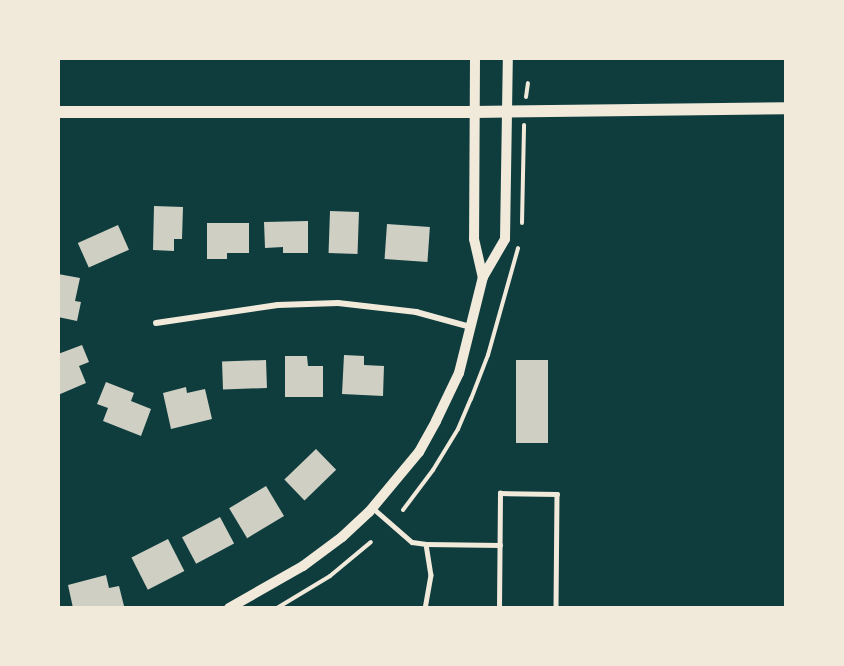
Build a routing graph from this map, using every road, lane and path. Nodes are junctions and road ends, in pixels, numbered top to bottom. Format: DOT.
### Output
graph roads {
  1 [pos="475,58"];
  2 [pos="508,58"];
  3 [pos="786,108"];
  4 [pos="58,112"];
  5 [pos="473,112"];
  6 [pos="508,112"];
  7 [pos="483,277"];
  8 [pos="156,323"];
  9 [pos="472,327"];
  10 [pos="372,508"];
  11 [pos="371,543"];
  12 [pos="426,544"];
  13 [pos="500,545"];
  14 [pos="229,608"];
  15 [pos="277,608"];
  16 [pos="425,608"];
  17 [pos="499,608"];
  18 [pos="556,608"];
  1 -- 5 [label="street"];
  2 -- 6 [label="street"];
  3 -- 6 [label="main road"];
  4 -- 5 [label="main road"];
  5 -- 6 [label="main road"];
  5 -- 7 [label="street"];
  6 -- 7 [label="street"];
  7 -- 9 [label="street"];
  8 -- 9 [label="street"];
  9 -- 10 [label="street"];
  10 -- 12 [label="lane"];
  10 -- 14 [label="street"];
  11 -- 15 [label="path"];
  12 -- 13 [label="lane"];
  12 -- 16 [label="lane"];
  13 -- 17 [label="lane"];
  13 -- 18 [label="lane"];
}
